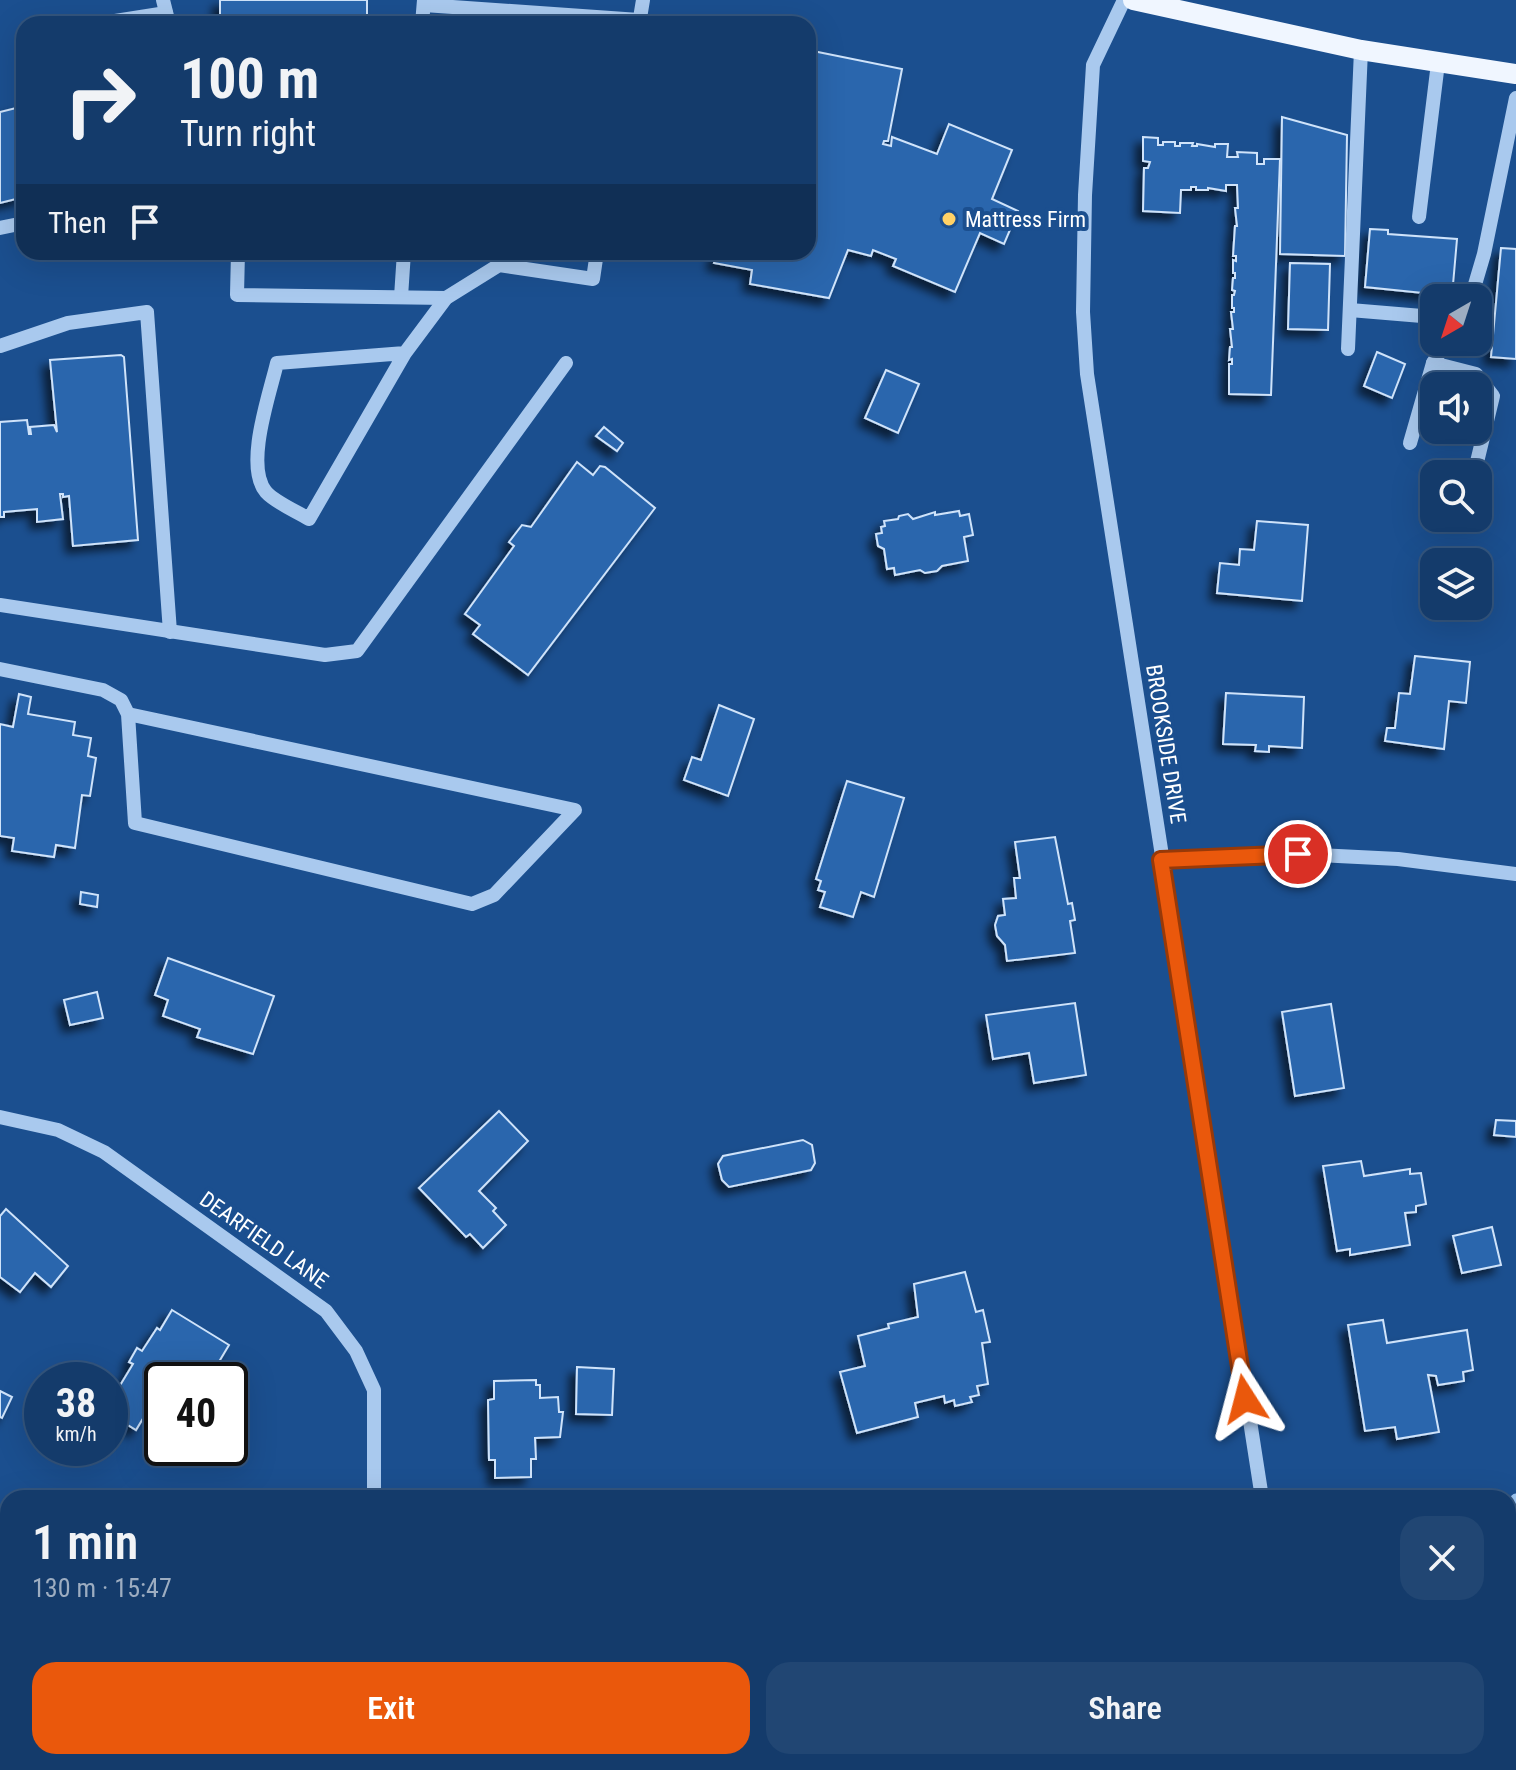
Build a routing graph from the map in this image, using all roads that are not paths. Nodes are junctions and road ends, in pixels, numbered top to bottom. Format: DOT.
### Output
graph roads {
  1 [pos="1124,0"];
  2 [pos="1133,0"];
  3 [pos="424,2"];
  4 [pos="166,12"];
  5 [pos="143,16"];
  6 [pos="518,16"];
  7 [pos="1361,50"];
  8 [pos="1438,63"];
  9 [pos="1516,74"];
  10 [pos="1516,98"];
  11 [pos="1419,217"];
  12 [pos="238,260"];
  13 [pos="403,260"];
  14 [pos="499,260"];
  15 [pos="505,260"];
  16 [pos="596,260"];
  17 [pos="1475,284"];
  18 [pos="401,297"];
  19 [pos="446,298"];
  20 [pos="1350,310"];
  21 [pos="1420,316"];
  22 [pos="0,346"];
  23 [pos="1348,349"];
  24 [pos="405,353"];
  25 [pos="1437,356"];
  26 [pos="566,363"];
  27 [pos="1433,363"];
  28 [pos="1410,443"];
  29 [pos="1477,460"];
  30 [pos="0,605"];
  31 [pos="170,632"];
  32 [pos="0,669"];
  33 [pos="128,714"];
  34 [pos="1161,860"];
  35 [pos="1516,874"];
  36 [pos="0,1117"];
  37 [pos="374,1490"];
  38 [pos="1261,1490"];
  1 -- 34 [label="street, BROOKSIDE DRIVE"];
  2 -- 7 [label="main road"];
  3 -- 6 [label="street"];
  4 -- 5 [label="street"];
  7 -- 8 [label="main road"];
  7 -- 20 [label="street"];
  8 -- 9 [label="main road"];
  8 -- 11 [label="street"];
  10 -- 17 [label="street"];
  12 -- 18 [label="street"];
  13 -- 18 [label="street"];
  14 -- 19 [label="street"];
  15 -- 16 [label="street"];
  18 -- 19 [label="street"];
  19 -- 24 [label="street"];
  20 -- 21 [label="street"];
  20 -- 23 [label="street"];
  22 -- 31 [label="street"];
  24 -- 24 [label="street"];
  25 -- 27 [label="street"];
  26 -- 31 [label="street"];
  27 -- 28 [label="street"];
  27 -- 29 [label="street"];
  30 -- 31 [label="street"];
  32 -- 33 [label="street"];
  33 -- 33 [label="street"];
  34 -- 35 [label="street"];
  34 -- 38 [label="street, BROOKSIDE DRIVE"];
  36 -- 37 [label="street, DEARFIELD LANE"];
}
